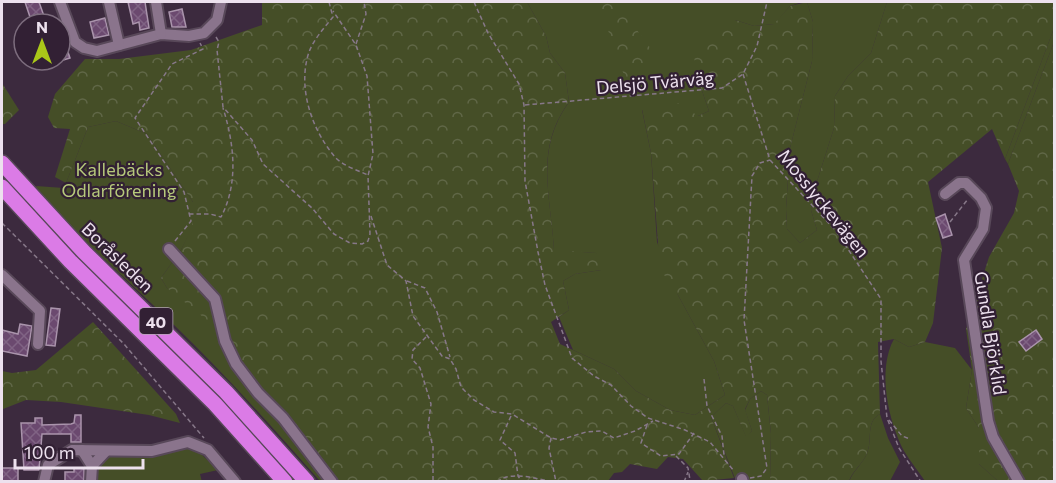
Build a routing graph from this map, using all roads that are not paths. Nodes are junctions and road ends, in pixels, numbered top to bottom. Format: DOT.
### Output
graph roads {
  1 [pos="60,2"];
  2 [pos="109,2"];
  3 [pos="156,2"];
  4 [pos="220,2"];
  5 [pos="161,34"];
  6 [pos="119,45"];
  7 [pos="2,163"];
  8 [pos="2,187"];
  9 [pos="945,194"];
  10 [pos="169,249"];
  11 [pos="2,275"];
  12 [pos="38,344"];
  13 [pos="82,450"];
  14 [pos="106,451"];
  15 [pos="92,465"];
  16 [pos="44,482"];
  17 [pos="91,482"];
  18 [pos="235,482"];
  19 [pos="285,482"];
  20 [pos="307,482"];
  21 [pos="332,482"];
  22 [pos="1019,482"];
  1 -- 6 [label="street"];
  2 -- 6 [label="street"];
  3 -- 5 [label="street"];
  4 -- 5 [label="street"];
  5 -- 6 [label="street"];
  7 -- 20 [label="highway, Boråsleden / 40"];
  8 -- 19 [label="highway, Boråsleden / 40"];
  9 -- 22 [label="street, Gundla Björklid"];
  10 -- 21 [label="street"];
  11 -- 12 [label="street"];
  13 -- 14 [label="street"];
  13 -- 15 [label="street"];
  13 -- 16 [label="street"];
  14 -- 15 [label="street"];
  14 -- 18 [label="street"];
  15 -- 17 [label="street"];
}
